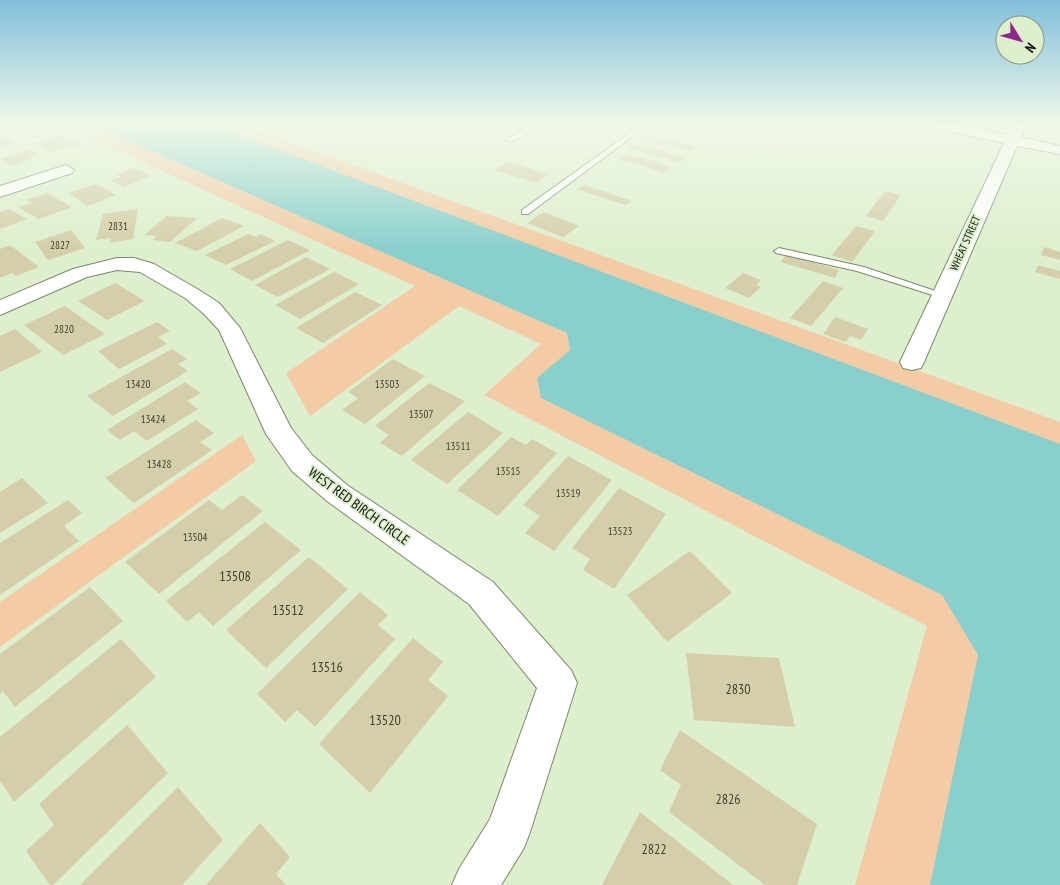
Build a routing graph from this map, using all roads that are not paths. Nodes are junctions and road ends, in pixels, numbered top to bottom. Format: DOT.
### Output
graph roads {
  1 [pos="588,166"];
  2 [pos="1000,166"];
  3 [pos="66,170"];
  4 [pos="0,192"];
  5 [pos="525,212"];
  6 [pos="779,251"];
  7 [pos="942,295"];
  8 [pos="0,308"];
  9 [pos="912,362"];
  10 [pos="474,885"];
  1 -- 5 [label="lane"];
  2 -- 7 [label="street, WHEAT STREET"];
  3 -- 4 [label="street"];
  6 -- 7 [label="lane"];
  7 -- 9 [label="street, WHEAT STREET"];
  8 -- 10 [label="street, WEST RED BIRCH CIRCLE"];
}
